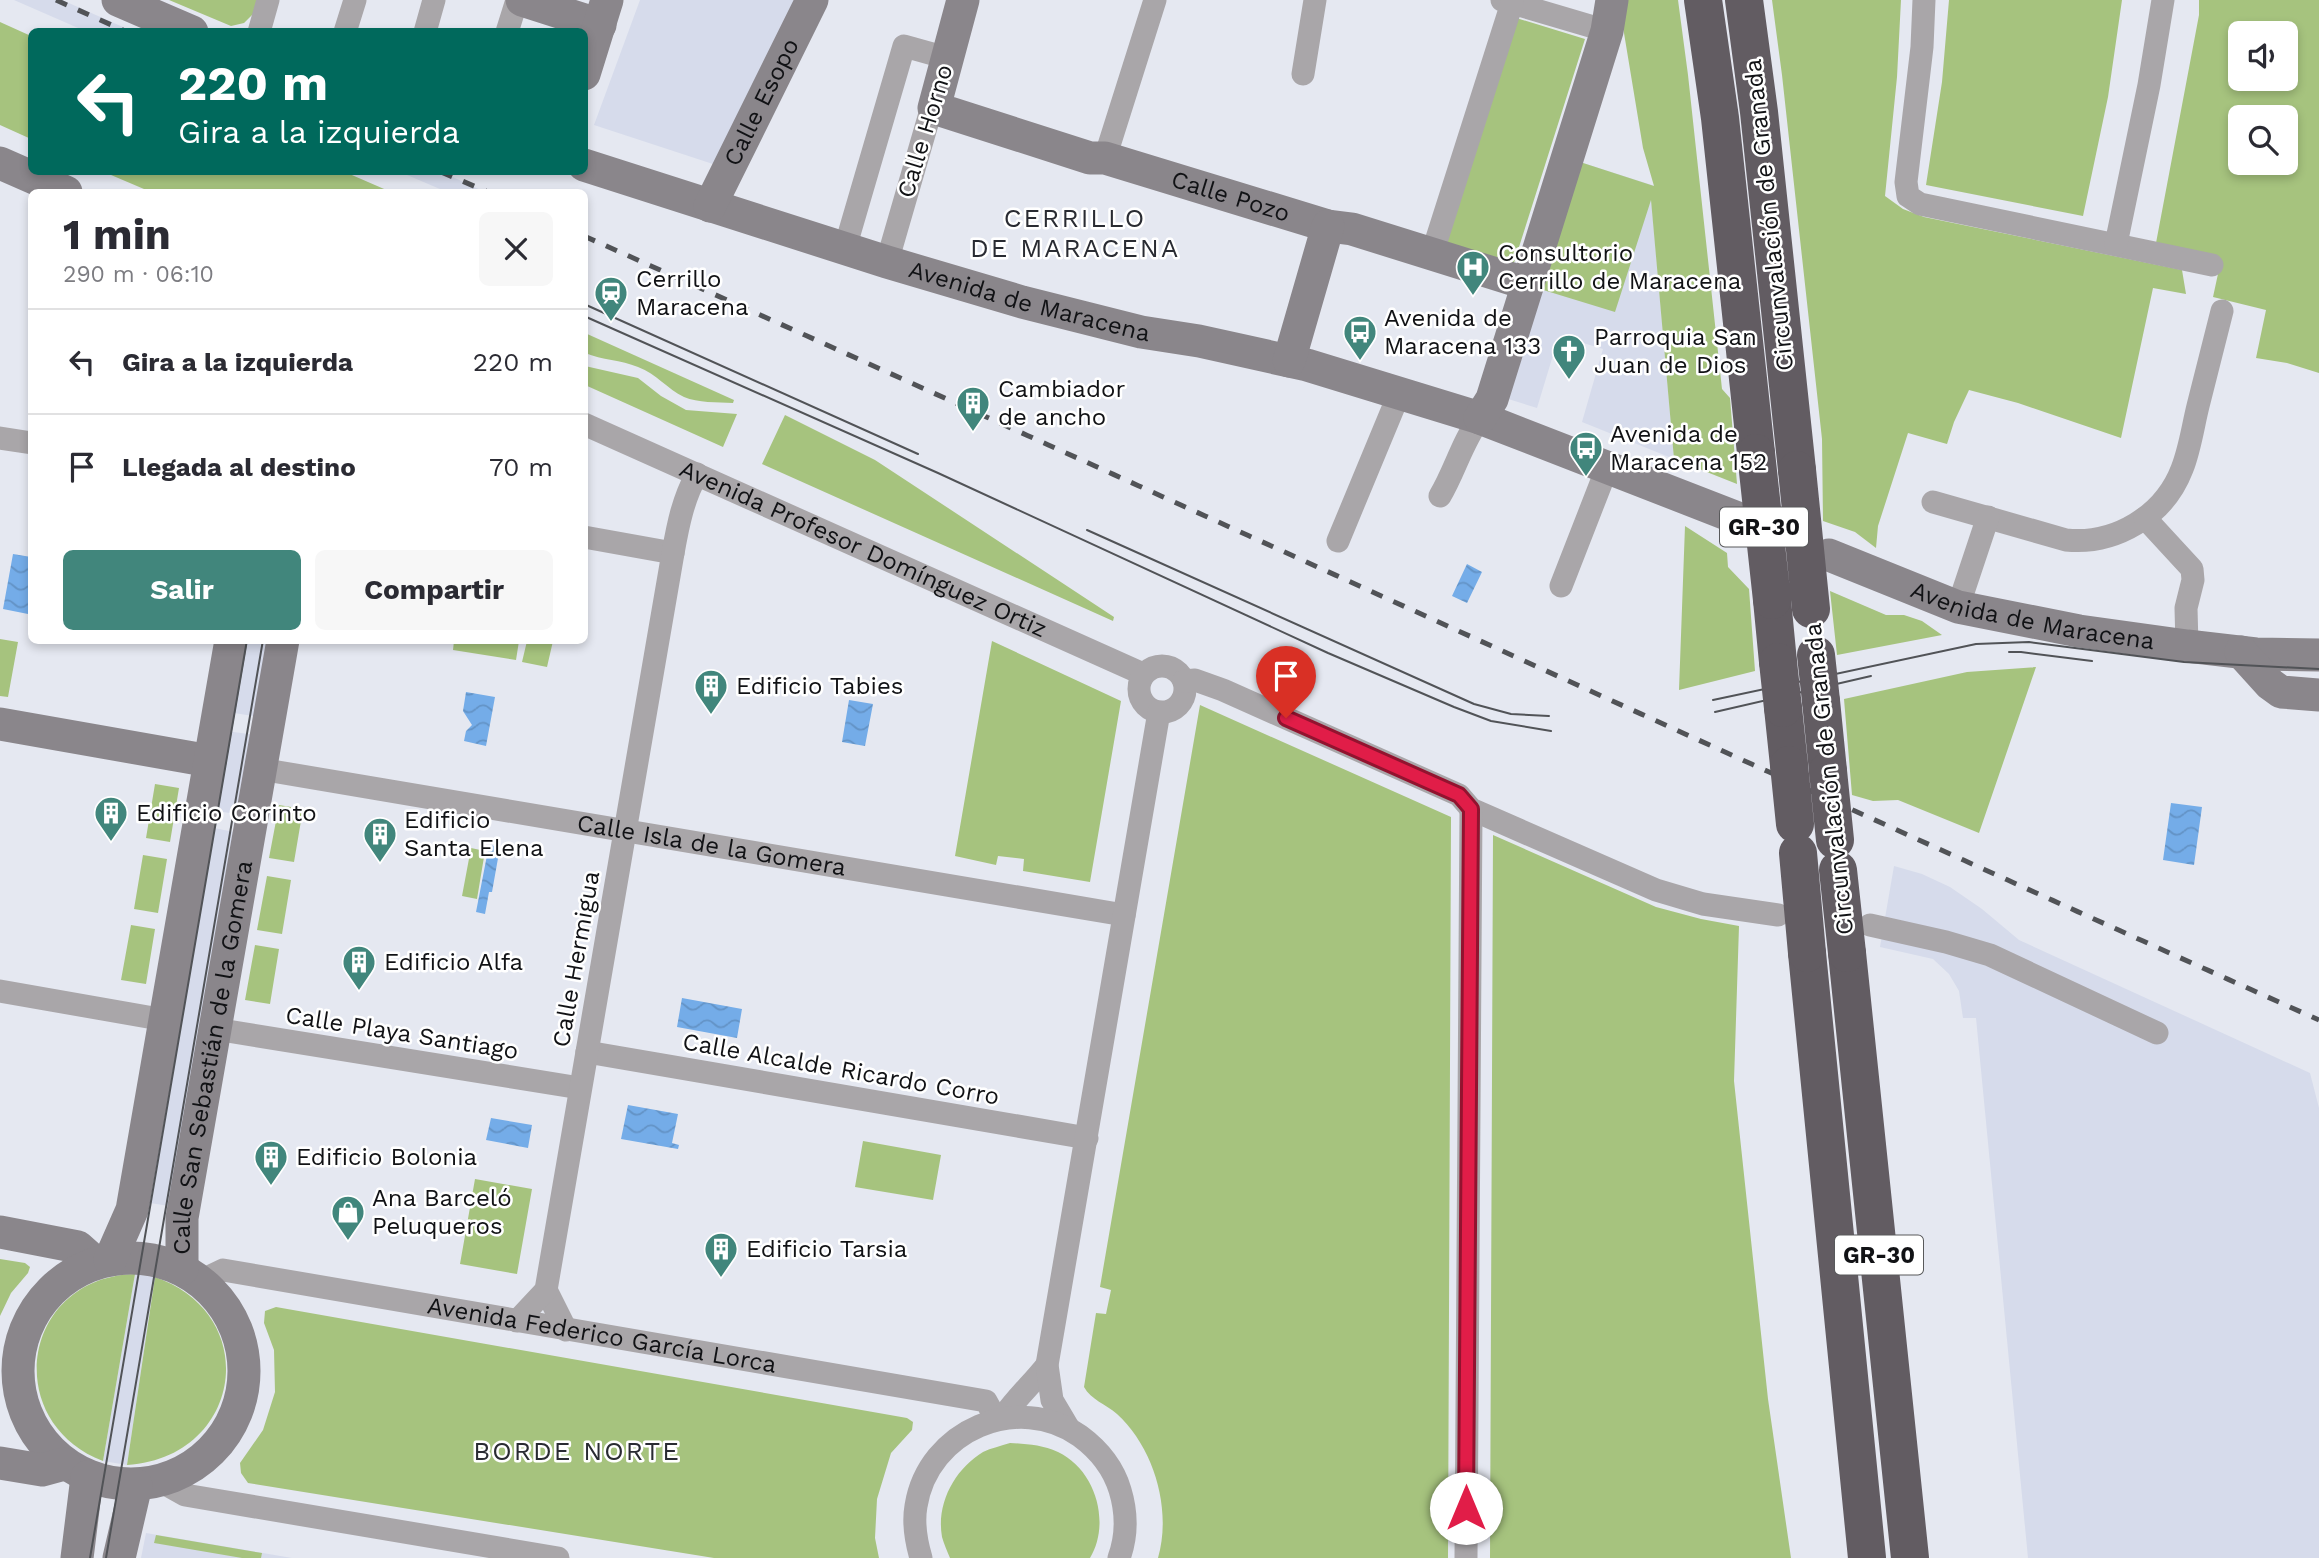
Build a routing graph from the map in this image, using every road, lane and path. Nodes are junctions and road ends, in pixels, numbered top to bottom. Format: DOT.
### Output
graph roads {
  1 [pos="118,0"];
  2 [pos="268,0"];
  3 [pos="355,0"];
  4 [pos="434,0"];
  5 [pos="519,0"];
  6 [pos="812,0"];
  7 [pos="963,0"];
  8 [pos="1155,0"];
  9 [pos="1315,0"];
  10 [pos="1703,0"];
  11 [pos="1744,0"];
  12 [pos="1924,0"];
  13 [pos="2163,0"];
  14 [pos="1507,2"];
  15 [pos="608,8"];
  16 [pos="1610,16"];
  17 [pos="183,28"];
  18 [pos="263,28"];
  19 [pos="346,28"];
  20 [pos="426,28"];
  21 [pos="508,28"];
  22 [pos="947,58"];
  23 [pos="588,63"];
  24 [pos="1303,74"];
  25 [pos="933,108"];
  26 [pos="1105,158"];
  27 [pos="0,163"];
  28 [pos="588,166"];
  29 [pos="59,189"];
  30 [pos="710,206"];
  31 [pos="1328,226"];
  32 [pos="2116,244"];
  33 [pos="845,248"];
  34 [pos="1432,254"];
  35 [pos="887,262"];
  36 [pos="2212,265"];
  37 [pos="1528,284"];
  38 [pos="2222,311"];
  39 [pos="1289,361"];
  40 [pos="1399,394"];
  41 [pos="1480,418"];
  42 [pos="588,426"];
  43 [pos="0,438"];
  44 [pos="28,442"];
  45 [pos="1607,468"];
  46 [pos="697,474"];
  47 [pos="1440,496"];
  48 [pos="1933,502"];
  49 [pos="1988,517"];
  50 [pos="2145,518"];
  51 [pos="1745,521"];
  52 [pos="588,538"];
  53 [pos="1338,541"];
  54 [pos="673,553"];
  55 [pos="1829,555"];
  56 [pos="1560,586"];
  57 [pos="1958,607"];
  58 [pos="230,644"];
  59 [pos="282,644"];
  60 [pos="2187,646"];
  61 [pos="2241,652"];
  62 [pos="2319,655"];
  63 [pos="1143,674"];
  64 [pos="1184,681"];
  65 [pos="2319,695"];
  66 [pos="1159,712"];
  67 [pos="0,724"];
  68 [pos="210,761"];
  69 [pos="260,769"];
  70 [pos="1471,809"];
  71 [pos="625,830"];
  72 [pos="1124,915"];
  73 [pos="1778,915"];
  74 [pos="1858,939"];
  75 [pos="0,991"];
  76 [pos="165,1020"];
  77 [pos="215,1029"];
  78 [pos="2157,1033"];
  79 [pos="587,1052"];
  80 [pos="580,1088"];
  81 [pos="1087,1138"];
  82 [pos="0,1232"];
  83 [pos="103,1262"];
  84 [pos="191,1275"];
  85 [pos="546,1290"];
  86 [pos="517,1321"];
  87 [pos="566,1330"];
  88 [pos="1047,1365"];
  89 [pos="1000,1418"];
  90 [pos="1068,1427"];
  91 [pos="0,1463"];
  92 [pos="76,1470"];
  93 [pos="148,1483"];
  94 [pos="480,1552"];
  95 [pos="526,1556"];
  96 [pos="77,1558"];
  97 [pos="119,1558"];
  98 [pos="558,1558"];
  99 [pos="922,1558"];
  100 [pos="1119,1558"];
  101 [pos="1465,1558"];
  102 [pos="1867,1558"];
  103 [pos="1910,1558"];
  1 -- 17 [label="main road"];
  2 -- 18 [label="street"];
  3 -- 19 [label="street"];
  4 -- 20 [label="street"];
  5 -- 15 [label="main road"];
  5 -- 21 [label="street"];
  6 -- 30 [label="main road, Calle Esopo"];
  7 -- 22 [label="main road, Calle Horno"];
  8 -- 26 [label="street"];
  9 -- 24 [label="street"];
  10 -- 102 [label="highway, Circunvalación de Granada / GR-30, bridge"];
  11 -- 74 [label="highway, Circunvalación de Granada / GR-30, bridge"];
  12 -- 32 [label="street"];
  13 -- 32 [label="street"];
  14 -- 16 [label="street"];
  14 -- 34 [label="street"];
  15 -- 23 [label="main road"];
  16 -- 37 [label="main road"];
  22 -- 25 [label="main road, Calle Horno"];
  22 -- 33 [label="street"];
  25 -- 26 [label="main road, Calle Pozo"];
  25 -- 35 [label="street, Calle Horno"];
  26 -- 31 [label="main road, Calle Pozo"];
  27 -- 29 [label="main road"];
  28 -- 30 [label="main road, Avenida de Maracena"];
  30 -- 33 [label="main road, Avenida de Maracena"];
  31 -- 34 [label="main road, Calle Pozo"];
  31 -- 39 [label="main road"];
  32 -- 36 [label="street"];
  33 -- 35 [label="main road, Avenida de Maracena"];
  34 -- 37 [label="main road, Calle Pozo"];
  35 -- 39 [label="main road, Avenida de Maracena"];
  37 -- 41 [label="main road"];
  38 -- 50 [label="street"];
  39 -- 40 [label="main road, Avenida de Maracena"];
  40 -- 41 [label="main road, Avenida de Maracena"];
  40 -- 53 [label="street"];
  41 -- 45 [label="main road, Avenida de Maracena"];
  41 -- 47 [label="street"];
  42 -- 46 [label="street, Avenida Profesor Domínguez Ortiz"];
  43 -- 44 [label="street"];
  45 -- 51 [label="main road, Avenida de Maracena"];
  45 -- 56 [label="street"];
  46 -- 54 [label="street, Calle Hermigua"];
  46 -- 63 [label="street, Avenida Profesor Domínguez Ortiz"];
  48 -- 49 [label="street"];
  49 -- 50 [label="street"];
  49 -- 57 [label="street"];
  50 -- 60 [label="street"];
  52 -- 54 [label="street"];
  54 -- 71 [label="street, Calle Hermigua"];
  55 -- 57 [label="main road, Avenida de Maracena"];
  57 -- 60 [label="main road, Avenida de Maracena"];
  58 -- 68 [label="main road"];
  59 -- 69 [label="main road, Calle San Sebastián de la Gomera"];
  60 -- 61 [label="main road, Avenida de Maracena"];
  61 -- 62 [label="main road, Avenida de Maracena"];
  61 -- 65 [label="main road"];
  63 -- 64 [label="street"];
  63 -- 66 [label="street"];
  64 -- 66 [label="street"];
  64 -- 70 [label="street"];
  66 -- 72 [label="street"];
  67 -- 68 [label="main road"];
  68 -- 76 [label="main road"];
  69 -- 71 [label="street, Calle Isla de la Gomera"];
  69 -- 77 [label="main road, Calle San Sebastián de la Gomera"];
  70 -- 73 [label="street"];
  70 -- 101 [label="street"];
  71 -- 72 [label="street, Calle Isla de la Gomera"];
  71 -- 79 [label="street, Calle Hermigua"];
  72 -- 81 [label="street"];
  74 -- 78 [label="street"];
  74 -- 103 [label="highway, Circunvalación de Granada / GR-30"];
  75 -- 76 [label="street"];
  76 -- 83 [label="main road"];
  77 -- 80 [label="street, Calle Playa Santiago"];
  77 -- 84 [label="main road, Calle San Sebastián de la Gomera"];
  79 -- 80 [label="street, Calle Hermigua"];
  79 -- 81 [label="street, Calle Alcalde Ricardo Corro"];
  80 -- 85 [label="street, Calle Hermigua"];
  81 -- 88 [label="street"];
  82 -- 83 [label="main road"];
  83 -- 84 [label="main road"];
  83 -- 92 [label="main road"];
  84 -- 86 [label="street, Avenida Federico García Lorca"];
  84 -- 93 [label="main road"];
  85 -- 86 [label="street"];
  85 -- 87 [label="street"];
  86 -- 87 [label="street, Avenida Federico García Lorca"];
  87 -- 89 [label="street, Avenida Federico García Lorca"];
  88 -- 89 [label="street"];
  88 -- 90 [label="street"];
  89 -- 90 [label="street"];
  89 -- 99 [label="street"];
  90 -- 100 [label="street"];
  91 -- 92 [label="main road"];
  92 -- 93 [label="main road"];
  92 -- 96 [label="main road"];
  93 -- 94 [label="street"];
  93 -- 97 [label="main road"];
  94 -- 95 [label="street"];
  95 -- 98 [label="street"];
}
